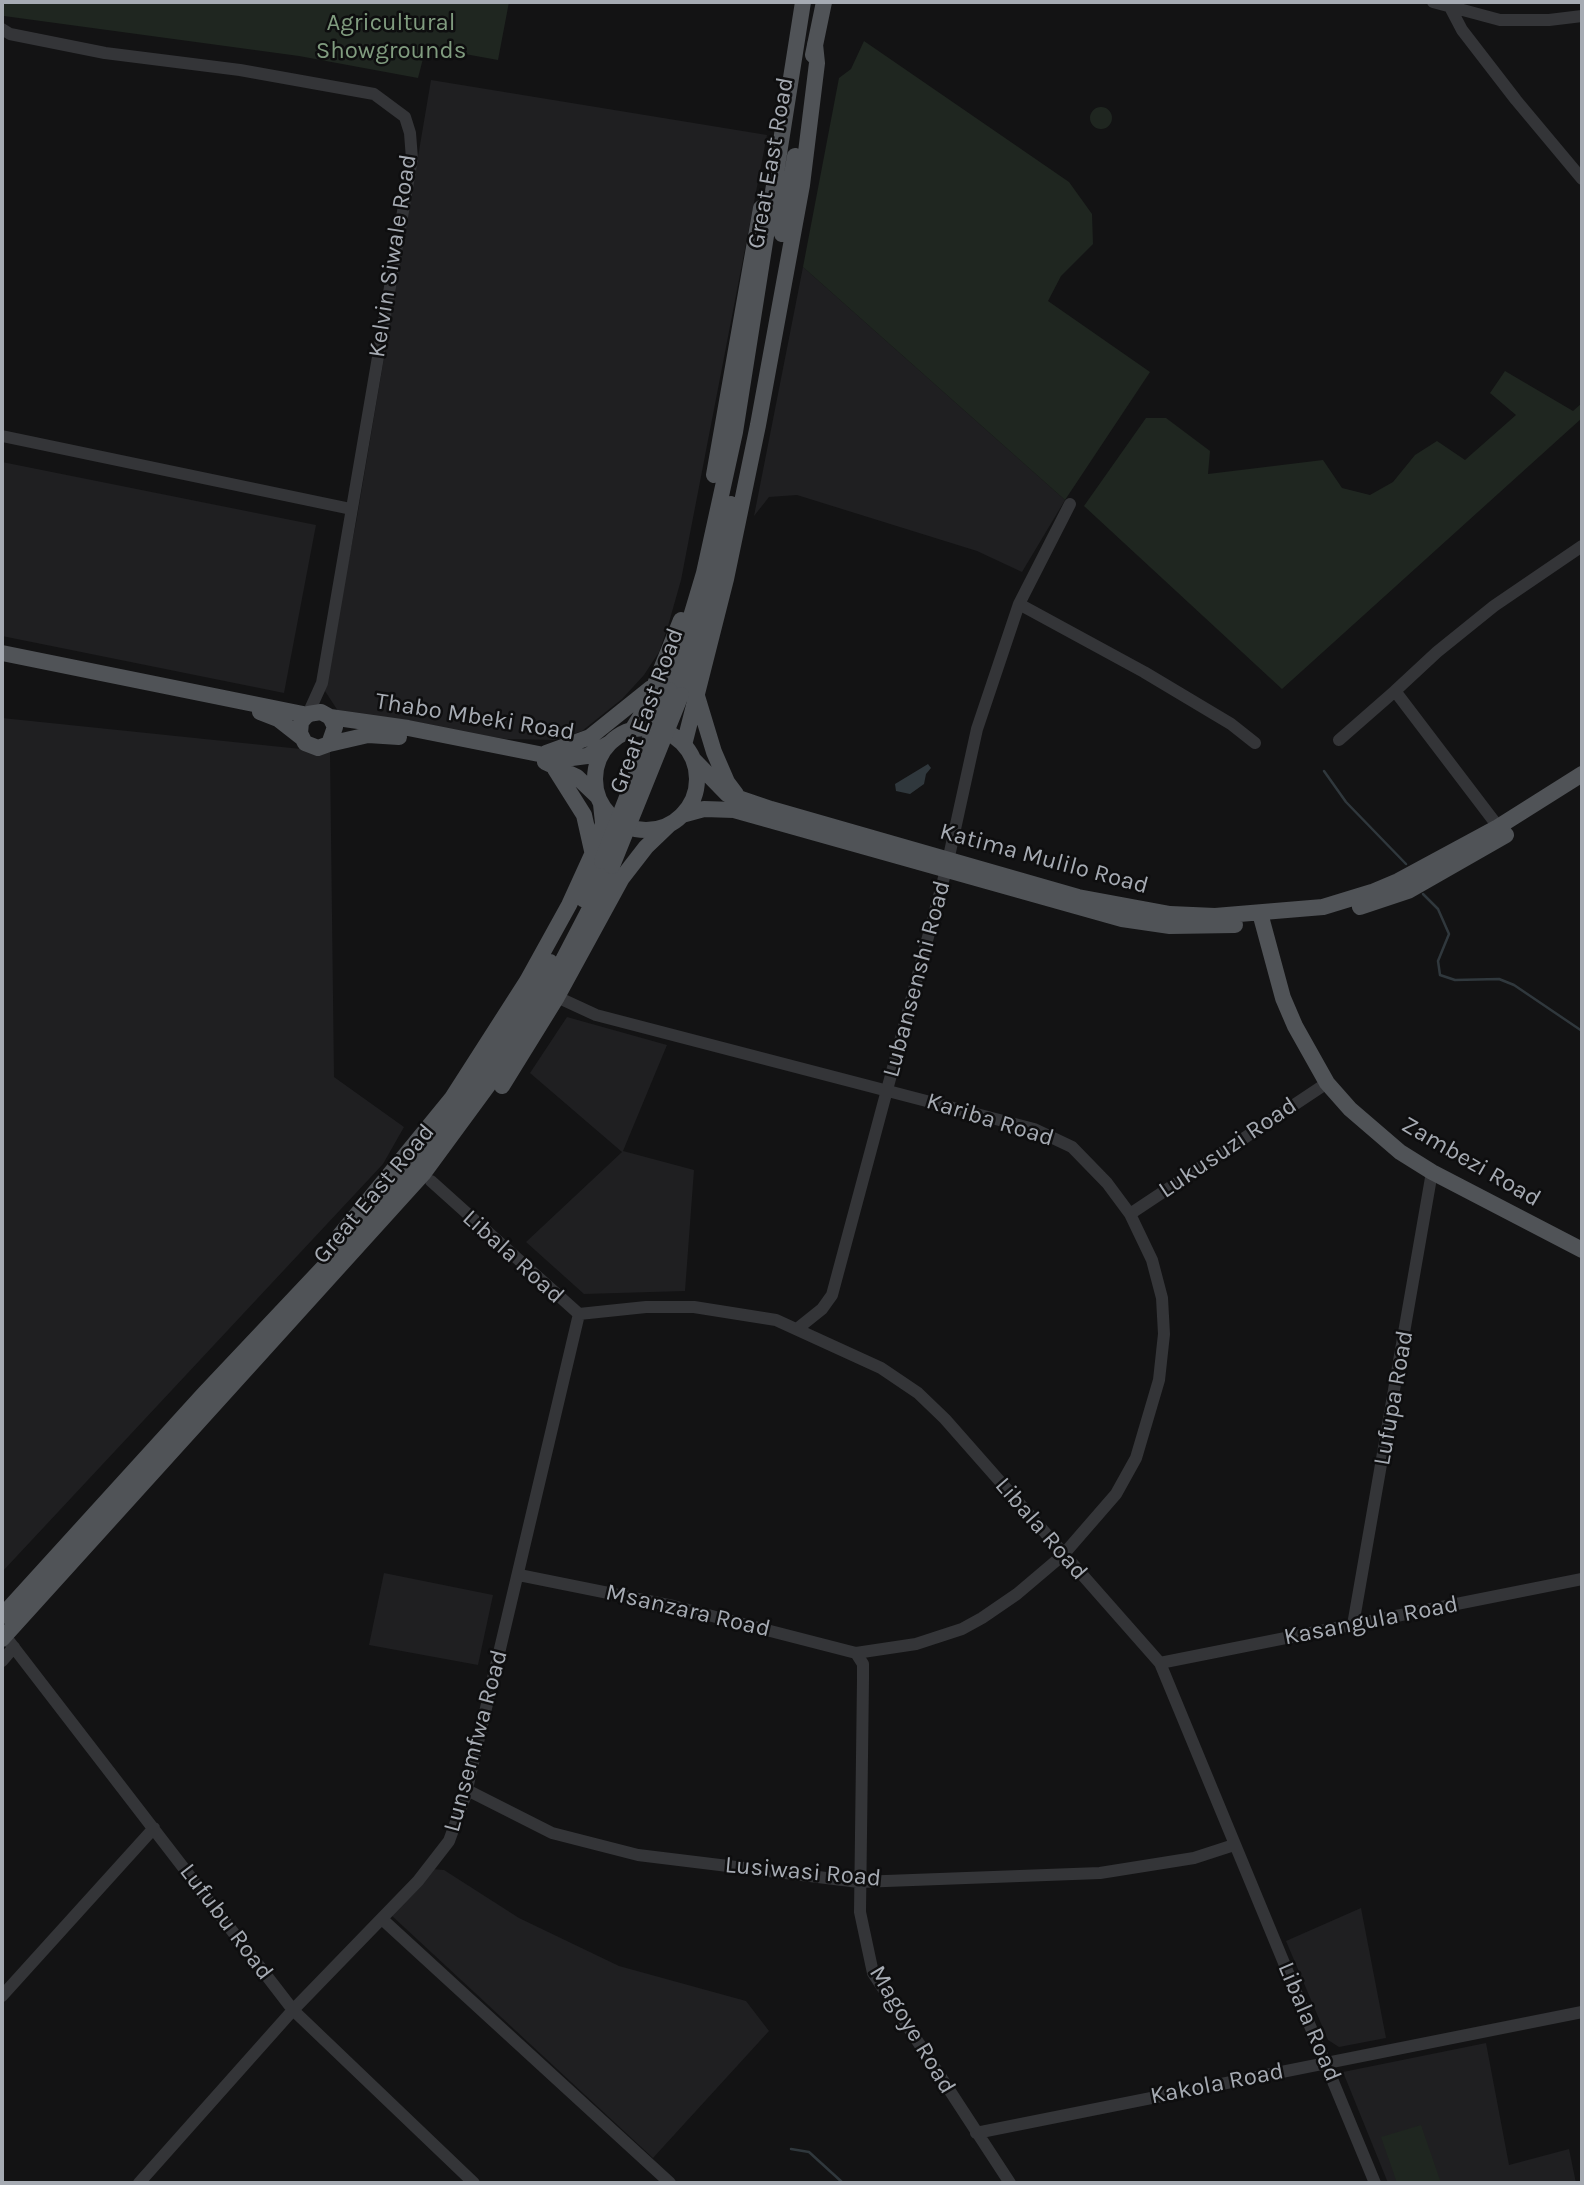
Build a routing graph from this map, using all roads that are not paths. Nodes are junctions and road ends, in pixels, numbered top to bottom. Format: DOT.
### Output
graph roads {
  1 [pos="803,2"];
  2 [pos="824,2"];
  3 [pos="1433,2"];
  4 [pos="1451,9"];
  5 [pos="1582,16"];
  6 [pos="2,29"];
  7 [pos="1577,166"];
  8 [pos="1582,179"];
  9 [pos="2,436"];
  10 [pos="1070,504"];
  11 [pos="351,509"];
  12 [pos="1582,546"];
  13 [pos="1018,604"];
  14 [pos="2,653"];
  15 [pos="322,683"];
  16 [pos="676,690"];
  17 [pos="1395,691"];
  18 [pos="212,694"];
  19 [pos="308,715"];
  20 [pos="328,716"];
  21 [pos="632,730"];
  22 [pos="301,737"];
  23 [pos="1339,740"];
  24 [pos="610,743"];
  25 [pos="1255,743"];
  26 [pos="329,744"];
  27 [pos="684,745"];
  28 [pos="547,758"];
  29 [pos="693,759"];
  30 [pos="1582,774"];
  31 [pos="1582,787"];
  32 [pos="741,799"];
  33 [pos="599,800"];
  34 [pos="676,820"];
  35 [pos="1501,831"];
  36 [pos="602,861"];
  37 [pos="948,865"];
  38 [pos="1261,918"];
  39 [pos="557,997"];
  40 [pos="1327,1083"];
  41 [pos="887,1089"];
  42 [pos="1432,1172"];
  43 [pos="431,1181"];
  44 [pos="1129,1214"];
  45 [pos="1582,1250"];
  46 [pos="305,1298"];
  47 [pos="579,1314"];
  48 [pos="797,1329"];
  49 [pos="1063,1555"];
  50 [pos="519,1575"];
  51 [pos="1582,1579"];
  52 [pos="2,1616"];
  53 [pos="1353,1625"];
  54 [pos="7,1641"];
  55 [pos="856,1653"];
  56 [pos="2,1661"];
  57 [pos="1160,1663"];
  58 [pos="467,1790"];
  59 [pos="155,1828"];
  60 [pos="1234,1845"];
  61 [pos="859,1882"];
  62 [pos="382,1919"];
  63 [pos="2,1996"];
  64 [pos="293,2010"];
  65 [pos="1582,2012"];
  66 [pos="1328,2062"];
  67 [pos="976,2133"];
  68 [pos="139,2183"];
  69 [pos="474,2183"];
  70 [pos="670,2183"];
  71 [pos="1010,2183"];
  72 [pos="1375,2183"];
  1 -- 16 [label="main road, Great East Road"];
  2 -- 16 [label="main road, Great East Road"];
  3 -- 4 [label="street"];
  4 -- 5 [label="street"];
  4 -- 7 [label="street"];
  6 -- 11 [label="street, Kelvin Siwale Road"];
  7 -- 8 [label="street"];
  9 -- 11 [label="street"];
  10 -- 13 [label="street, Lubansenshi Road"];
  11 -- 15 [label="street, Kelvin Siwale Road"];
  12 -- 17 [label="street"];
  13 -- 25 [label="street"];
  13 -- 37 [label="street, Lubansenshi Road"];
  14 -- 18 [label="main road, Thabo Mbeki Road"];
  15 -- 19 [label="street, Kelvin Siwale Road"];
  15 -- 20 [label="street, Kelvin Siwale Road"];
  16 -- 21 [label="main road, Great East Road"];
  16 -- 27 [label="main road, Great East Road"];
  16 -- 28 [label="main road"];
  16 -- 32 [label="main road"];
  16 -- 36 [label="main road, Great East Road, bridge"];
  17 -- 23 [label="street"];
  17 -- 35 [label="street"];
  18 -- 19 [label="main road, Thabo Mbeki Road"];
  18 -- 22 [label="main road, Thabo Mbeki Road"];
  19 -- 20 [label="main road, Thabo Mbeki Road"];
  19 -- 22 [label="main road"];
  20 -- 26 [label="main road"];
  20 -- 28 [label="main road, Thabo Mbeki Road"];
  21 -- 24 [label="main road"];
  21 -- 27 [label="main road"];
  22 -- 26 [label="main road, Thabo Mbeki Road"];
  24 -- 28 [label="main road, Thabo Mbeki Road"];
  24 -- 33 [label="main road"];
  26 -- 28 [label="main road, Thabo Mbeki Road"];
  27 -- 29 [label="main road"];
  28 -- 33 [label="main road, Thabo Mbeki Road"];
  28 -- 36 [label="main road"];
  29 -- 32 [label="main road, Katima Mulilo Road"];
  29 -- 34 [label="main road"];
  30 -- 35 [label="main road, Katima Mulilo Road"];
  31 -- 35 [label="main road, Katima Mulilo Road"];
  32 -- 37 [label="main road, Katima Mulilo Road"];
  33 -- 34 [label="main road"];
  33 -- 36 [label="main road, Great East Road"];
  34 -- 37 [label="main road, Katima Mulilo Road"];
  34 -- 39 [label="main road, Great East Road"];
  35 -- 38 [label="main road, Katima Mulilo Road"];
  36 -- 46 [label="main road, Great East Road"];
  37 -- 38 [label="main road, Katima Mulilo Road"];
  37 -- 41 [label="street, Lubansenshi Road"];
  38 -- 40 [label="main road, Zambezi Road"];
  39 -- 41 [label="street, Kariba Road"];
  39 -- 43 [label="main road, Great East Road"];
  40 -- 42 [label="main road, Zambezi Road"];
  40 -- 44 [label="street, Lukusuzi Road"];
  41 -- 44 [label="street, Kariba Road"];
  41 -- 48 [label="street, Lubansenshi Road"];
  42 -- 45 [label="main road, Zambezi Road"];
  42 -- 53 [label="street, Lufupa Road"];
  43 -- 46 [label="main road, Great East Road"];
  43 -- 47 [label="street, Libala Road"];
  44 -- 49 [label="street, Kariba Road"];
  46 -- 52 [label="main road, Great East Road"];
  46 -- 54 [label="main road, Great East Road"];
  47 -- 48 [label="street, Libala Road"];
  47 -- 50 [label="street, Lunsemfwa Road"];
  48 -- 49 [label="street, Libala Road"];
  49 -- 55 [label="street, Kariba Road"];
  49 -- 57 [label="street, Libala Road"];
  50 -- 55 [label="street, Msanzara Road"];
  50 -- 58 [label="street, Lunsemfwa Road"];
  51 -- 53 [label="street, Kasangula Road"];
  53 -- 57 [label="street, Kasangula Road"];
  54 -- 56 [label="street"];
  54 -- 59 [label="street, Lufubu Road"];
  55 -- 61 [label="street, Magoye Road"];
  57 -- 60 [label="street, Libala Road"];
  58 -- 61 [label="street, Lusiwasi Road"];
  58 -- 62 [label="street, Lunsemfwa Road"];
  59 -- 63 [label="street"];
  59 -- 64 [label="street, Lufubu Road"];
  60 -- 61 [label="street, Lusiwasi Road"];
  60 -- 66 [label="street, Libala Road"];
  61 -- 67 [label="street, Magoye Road"];
  62 -- 64 [label="street, Lunsemfwa Road"];
  62 -- 70 [label="street"];
  64 -- 68 [label="street, Lunsemfwa Road"];
  64 -- 69 [label="street, Lufubu Road"];
  65 -- 66 [label="street, Kakola Road"];
  66 -- 67 [label="street, Kakola Road"];
  66 -- 72 [label="street, Libala Road"];
  67 -- 71 [label="street, Magoye Road"];
}
